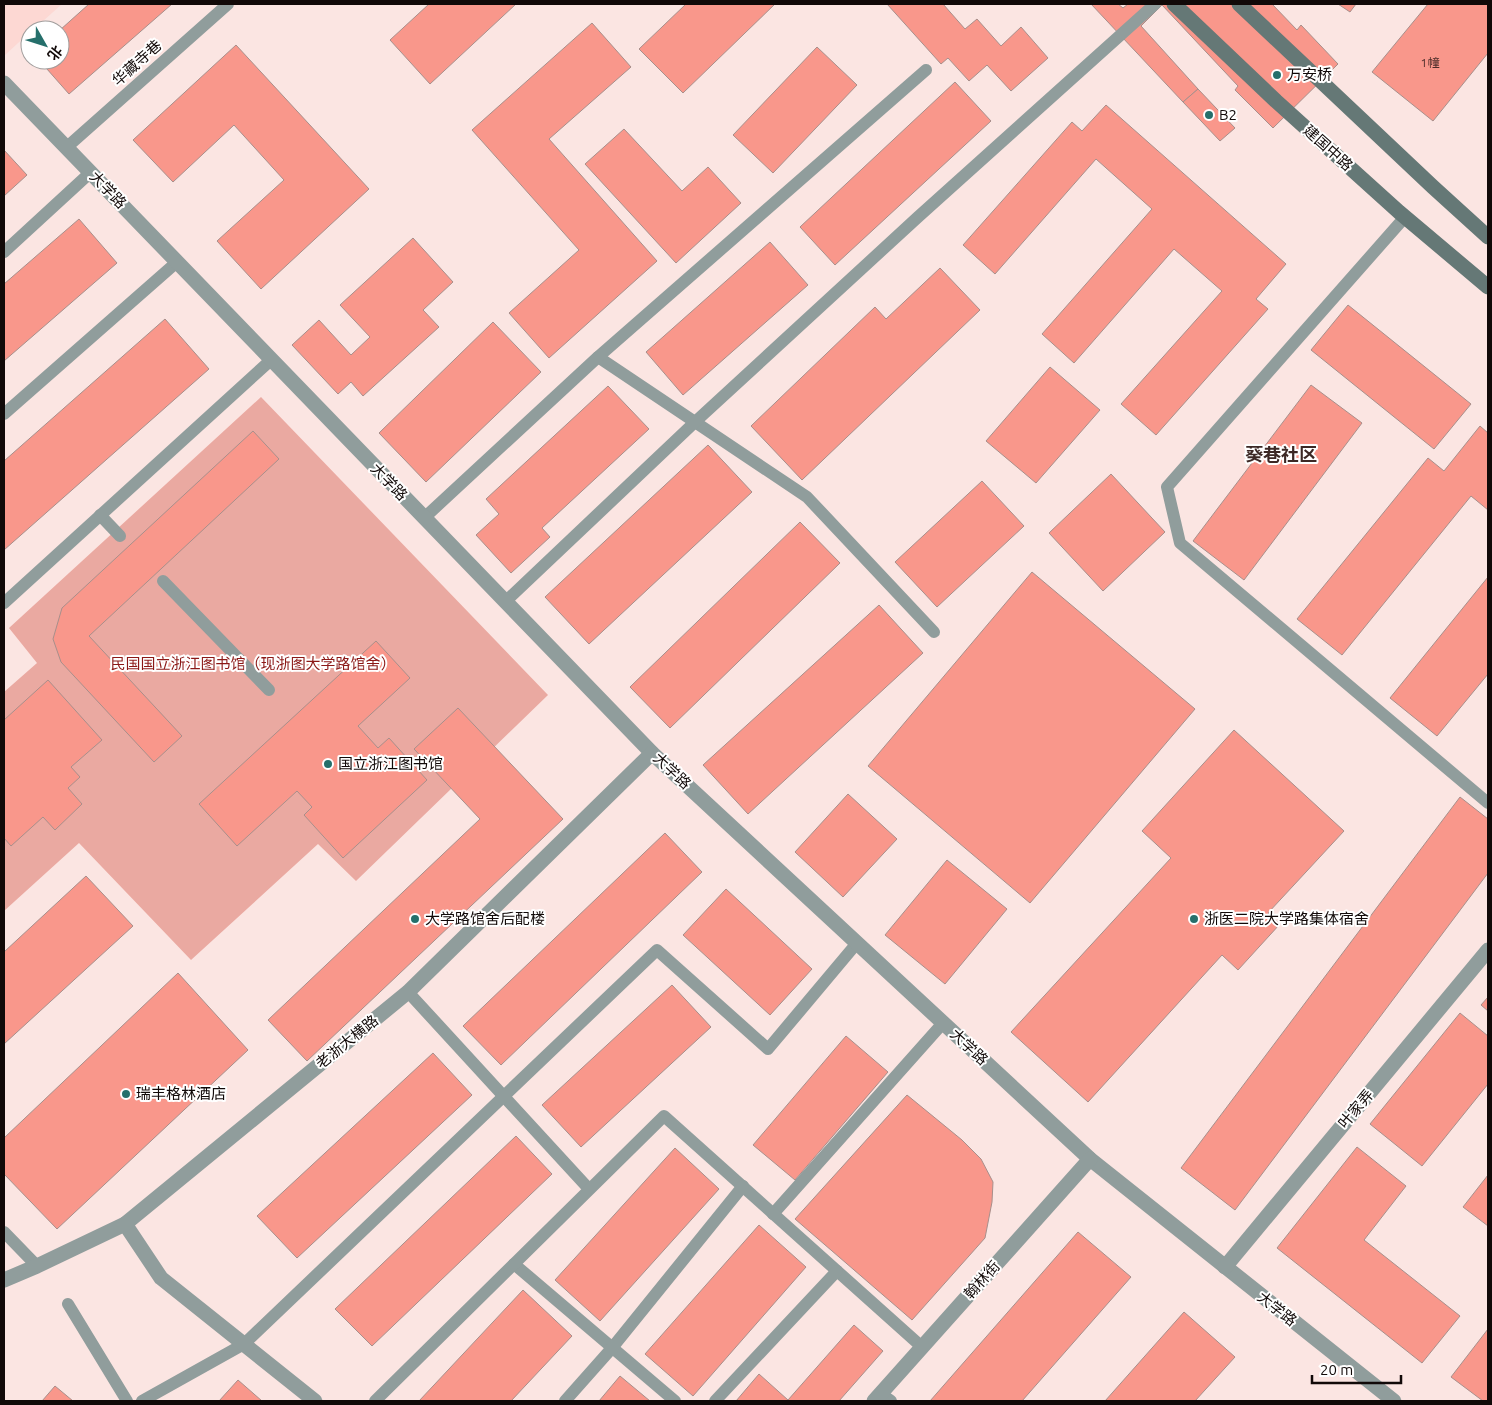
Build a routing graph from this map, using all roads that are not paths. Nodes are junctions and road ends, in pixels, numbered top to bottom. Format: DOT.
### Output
graph roads {
  1 [pos="228,4"];
  2 [pos="1155,4"];
  3 [pos="1174,4"];
  4 [pos="1239,4"];
  5 [pos="926,70"];
  6 [pos="4,83"];
  7 [pos="67,147"];
  8 [pos="91,172"];
  9 [pos="1405,217"];
  10 [pos="1488,237"];
  11 [pos="4,252"];
  12 [pos="177,262"];
  13 [pos="1488,288"];
  14 [pos="598,356"];
  15 [pos="272,360"];
  16 [pos="4,414"];
  17 [pos="695,422"];
  18 [pos="100,515"];
  19 [pos="424,518"];
  20 [pos="120,536"];
  21 [pos="163,581"];
  22 [pos="505,602"];
  23 [pos="4,603"];
  24 [pos="934,632"];
  25 [pos="269,690"];
  26 [pos="652,753"];
  27 [pos="1488,803"];
  28 [pos="857,943"];
  29 [pos="1488,950"];
  30 [pos="408,992"];
  31 [pos="943,1023"];
  32 [pos="504,1096"];
  33 [pos="1090,1159"];
  34 [pos="743,1186"];
  35 [pos="589,1189"];
  36 [pos="773,1214"];
  37 [pos="125,1224"];
  38 [pos="4,1232"];
  39 [pos="514,1264"];
  40 [pos="37,1266"];
  41 [pos="1225,1267"];
  42 [pos="837,1271"];
  43 [pos="4,1280"];
  44 [pos="68,1304"];
  45 [pos="244,1344"];
  46 [pos="922,1347"];
  47 [pos="612,1348"];
  48 [pos="882,1399"];
  49 [pos="127,1401"];
  50 [pos="142,1401"];
  51 [pos="315,1401"];
  52 [pos="375,1401"];
  53 [pos="565,1401"];
  54 [pos="674,1401"];
  55 [pos="716,1401"];
  56 [pos="1394,1401"];
  1 -- 7 [label="lane, 华藏寺巷"];
  2 -- 17 [label="lane"];
  3 -- 9 [label="main road, 建国中路"];
  4 -- 10 [label="main road"];
  5 -- 14 [label="lane"];
  6 -- 7 [label="street, 大学路"];
  7 -- 8 [label="street, 大学路"];
  8 -- 11 [label="lane"];
  8 -- 12 [label="street, 大学路"];
  9 -- 13 [label="main road, 建国中路"];
  9 -- 27 [label="lane"];
  12 -- 15 [label="street, 大学路"];
  12 -- 16 [label="lane"];
  14 -- 17 [label="lane"];
  14 -- 19 [label="lane"];
  15 -- 18 [label="lane"];
  15 -- 19 [label="street, 大学路"];
  17 -- 22 [label="lane"];
  17 -- 24 [label="lane"];
  18 -- 20 [label="lane"];
  18 -- 23 [label="lane"];
  19 -- 22 [label="street, 大学路"];
  21 -- 25 [label="lane"];
  22 -- 26 [label="street, 大学路"];
  26 -- 28 [label="street, 大学路"];
  26 -- 30 [label="street, 老浙大横路"];
  28 -- 31 [label="street, 大学路"];
  28 -- 32 [label="lane"];
  29 -- 41 [label="street, 叶家弄"];
  30 -- 32 [label="lane"];
  30 -- 37 [label="street, 老浙大横路"];
  31 -- 33 [label="street, 大学路"];
  31 -- 36 [label="lane"];
  32 -- 35 [label="lane"];
  32 -- 45 [label="lane"];
  33 -- 41 [label="street, 大学路"];
  33 -- 46 [label="street, 翰林街"];
  34 -- 35 [label="lane"];
  34 -- 36 [label="lane"];
  34 -- 47 [label="lane"];
  35 -- 39 [label="lane"];
  36 -- 42 [label="lane"];
  37 -- 40 [label="street, 老浙大横路"];
  37 -- 45 [label="street"];
  38 -- 40 [label="lane"];
  39 -- 47 [label="lane"];
  39 -- 52 [label="lane"];
  40 -- 43 [label="street, 老浙大横路"];
  41 -- 56 [label="street, 大学路"];
  42 -- 46 [label="lane"];
  42 -- 55 [label="lane"];
  44 -- 49 [label="lane"];
  45 -- 50 [label="lane"];
  45 -- 51 [label="street"];
  46 -- 48 [label="street, 翰林街"];
  47 -- 53 [label="lane"];
  47 -- 54 [label="lane"];
}
